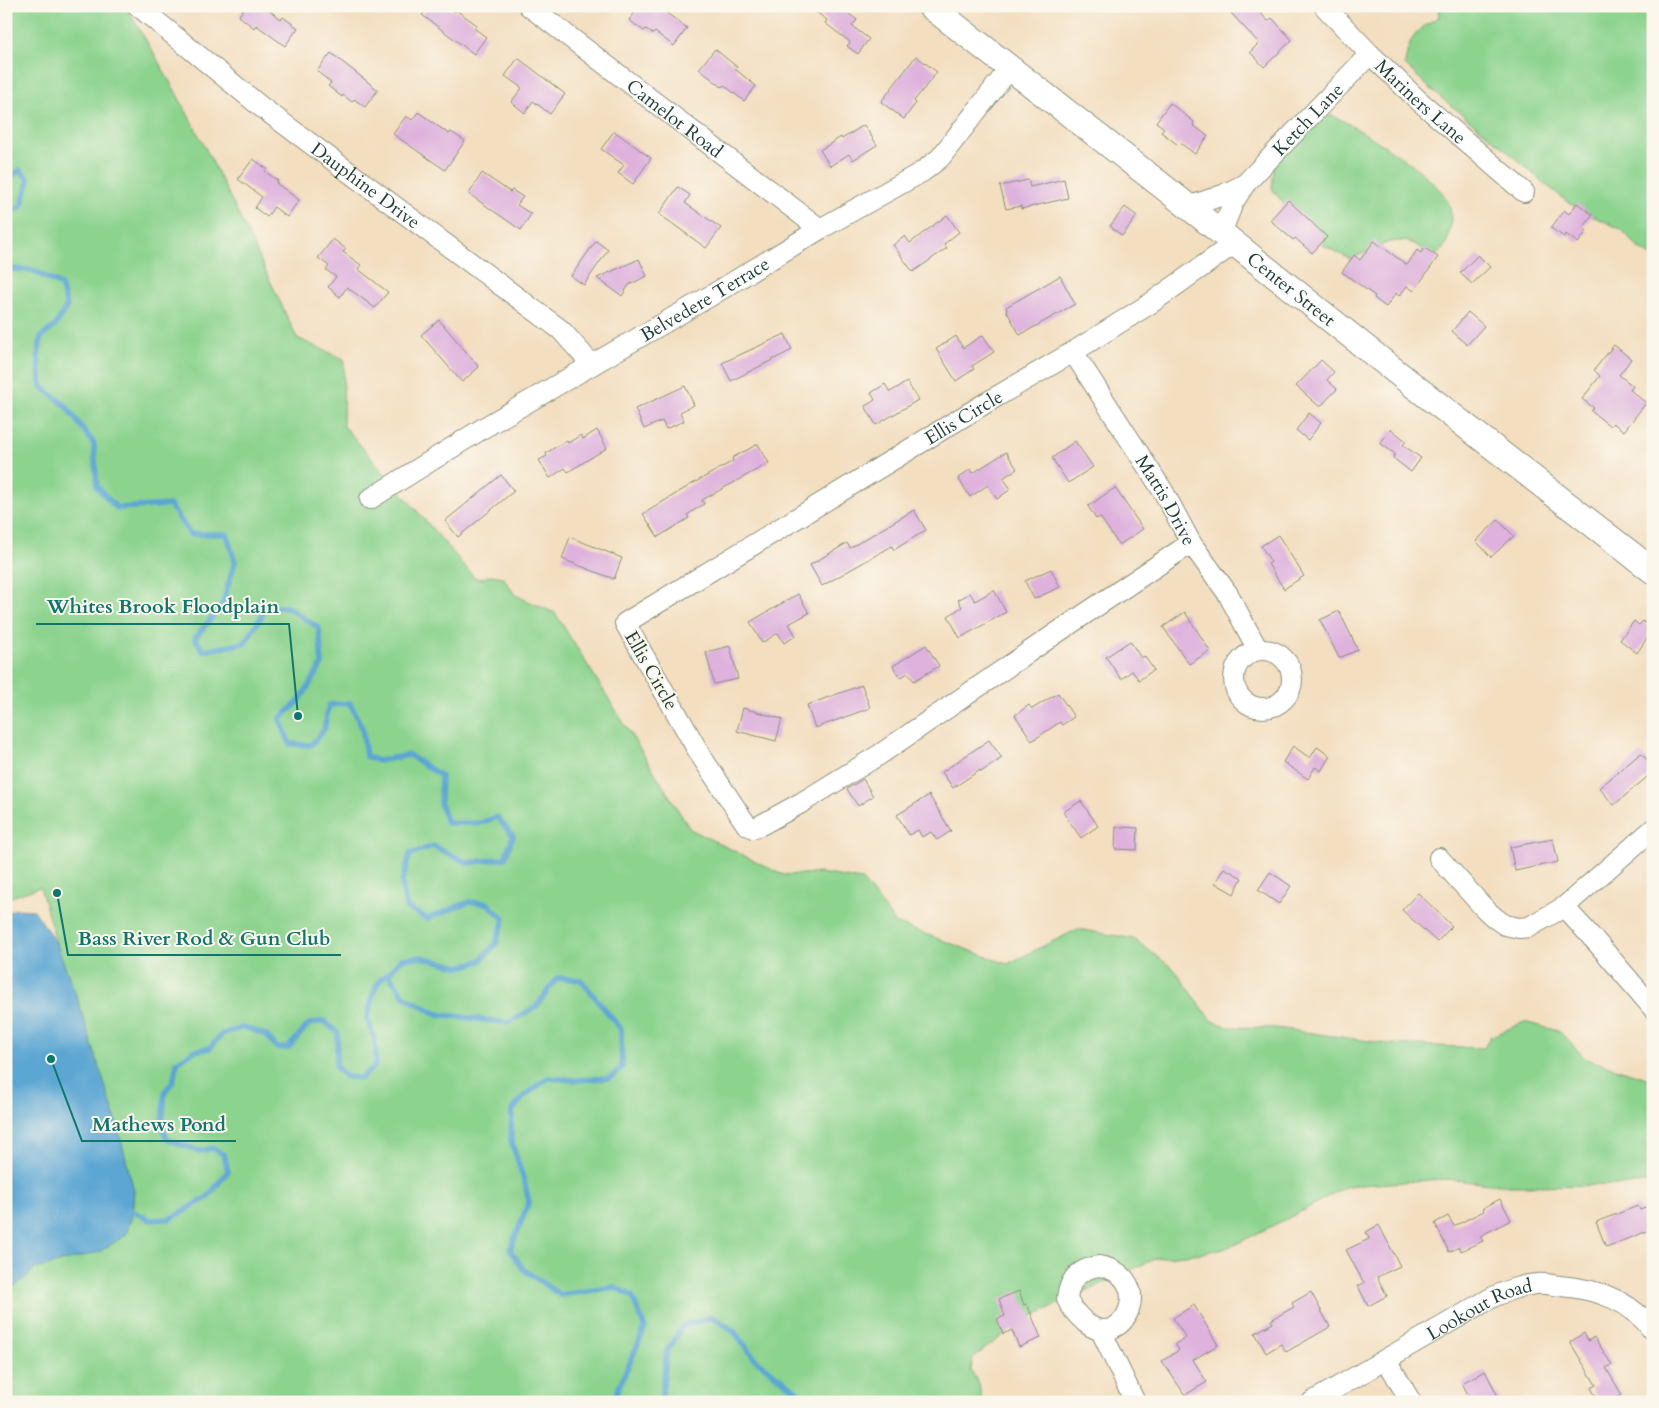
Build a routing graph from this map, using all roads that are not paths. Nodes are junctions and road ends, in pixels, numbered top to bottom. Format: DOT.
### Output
graph roads {
  1 [pos="138,6"];
  2 [pos="529,6"];
  3 [pos="930,6"];
  4 [pos="1324,6"];
  5 [pos="1370,54"];
  6 [pos="1010,68"];
  7 [pos="1245,184"];
  8 [pos="1524,192"];
  9 [pos="1188,207"];
  10 [pos="820,229"];
  11 [pos="1228,238"];
  12 [pos="1072,352"];
  13 [pos="592,365"];
  14 [pos="370,499"];
  15 [pos="1191,543"];
  16 [pos="1653,572"];
  17 [pos="1258,650"];
  18 [pos="1653,829"];
  19 [pos="1438,858"];
  20 [pos="1564,907"];
  21 [pos="1653,1008"];
  22 [pos="1101,1331"];
  23 [pos="1653,1331"];
  24 [pos="1386,1359"];
  25 [pos="1135,1402"];
  26 [pos="1312,1402"];
  27 [pos="1411,1402"];
  1 -- 13 [label="street, Dauphine Drive"];
  2 -- 10 [label="street, Camelot Road"];
  3 -- 6 [label="street, Center Street"];
  4 -- 5 [label="street, Mariners Lane"];
  5 -- 7 [label="street, Ketch Lane"];
  5 -- 8 [label="street, Mariners Lane"];
  6 -- 9 [label="street, Center Street"];
  6 -- 10 [label="street, Belvedere Terrace"];
  7 -- 9 [label="street, Ketch Lane"];
  7 -- 11 [label="street, Ketch Lane"];
  9 -- 11 [label="street, Center Street"];
  10 -- 13 [label="street, Belvedere Terrace"];
  11 -- 12 [label="street, Ellis Circle"];
  11 -- 16 [label="street, Center Street"];
  12 -- 15 [label="street, Mattis Drive"];
  12 -- 15 [label="street, Ellis Circle"];
  13 -- 14 [label="street, Belvedere Terrace"];
  15 -- 17 [label="street, Mattis Drive"];
  18 -- 20 [label="street"];
  19 -- 20 [label="street"];
  20 -- 21 [label="street"];
  22 -- 25 [label="street"];
  23 -- 24 [label="street, Lookout Road"];
  24 -- 26 [label="street, Lookout Road"];
  24 -- 27 [label="street"];
}
